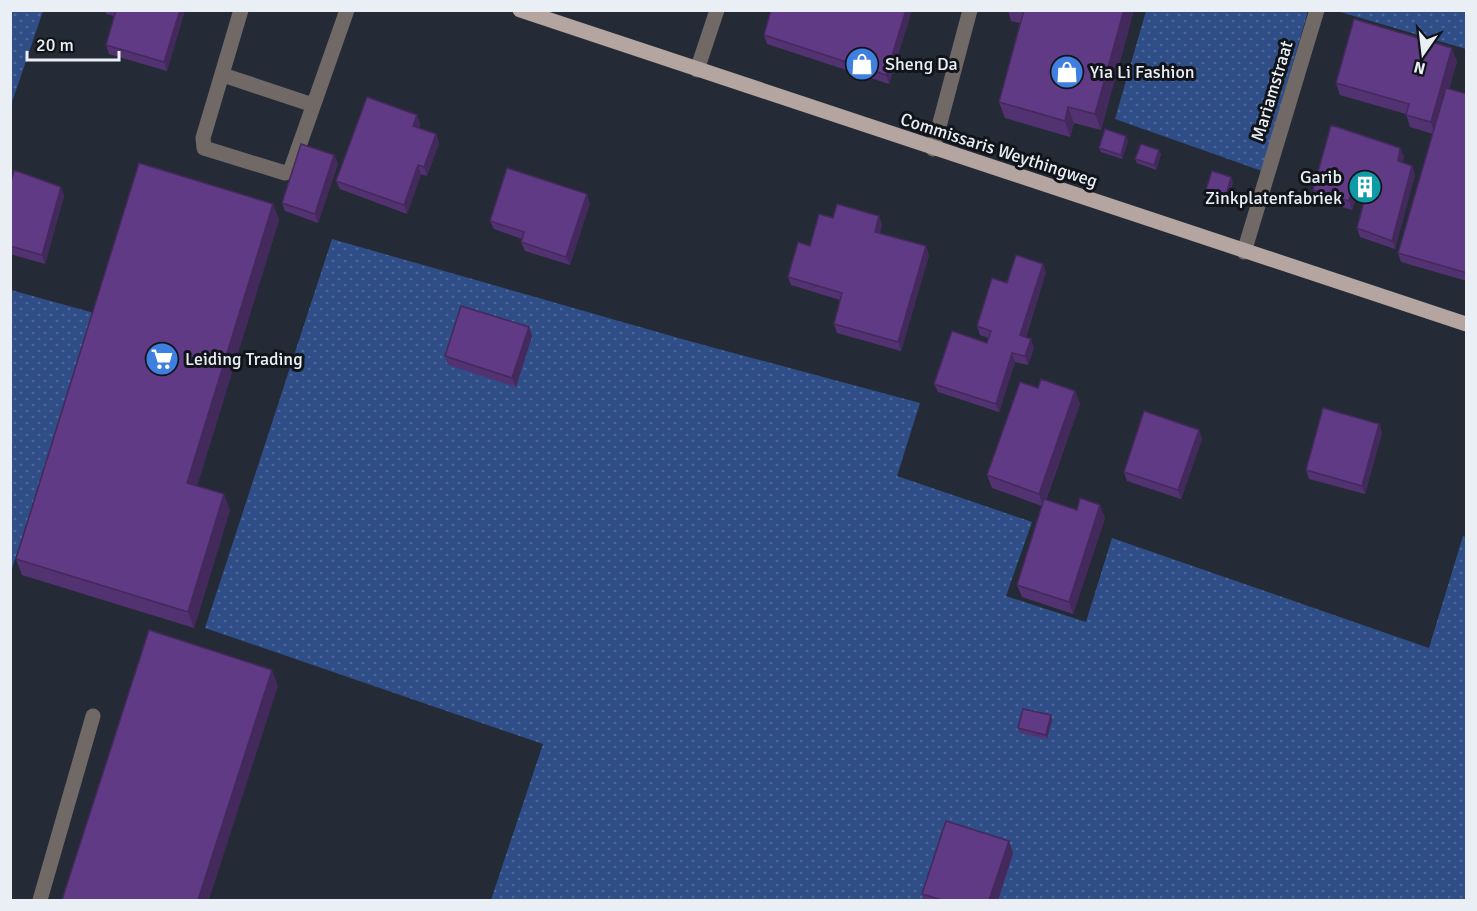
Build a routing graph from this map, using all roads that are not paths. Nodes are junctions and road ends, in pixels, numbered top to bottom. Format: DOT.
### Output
graph roads {
  1 [pos="241,10"];
  2 [pos="347,10"];
  3 [pos="520,10"];
  4 [pos="717,10"];
  5 [pos="970,10"];
  6 [pos="1317,10"];
  7 [pos="541,14"];
  8 [pos="697,70"];
  9 [pos="223,75"];
  10 [pos="313,105"];
  11 [pos="933,149"];
  12 [pos="1244,252"];
  13 [pos="1467,324"];
  14 [pos="93,716"];
  15 [pos="40,900"];
  1 -- 9 [label="lane"];
  2 -- 10 [label="lane"];
  3 -- 7 [label="main road, Commissaris Weythingweg"];
  4 -- 8 [label="lane"];
  5 -- 11 [label="lane"];
  6 -- 12 [label="lane, Mariamstraat"];
  7 -- 8 [label="main road, Commissaris Weythingweg"];
  8 -- 11 [label="main road, Commissaris Weythingweg"];
  9 -- 10 [label="lane"];
  9 -- 10 [label="lane"];
  11 -- 12 [label="main road, Commissaris Weythingweg"];
  12 -- 13 [label="main road, Commissaris Weythingweg"];
  14 -- 15 [label="lane"];
}
